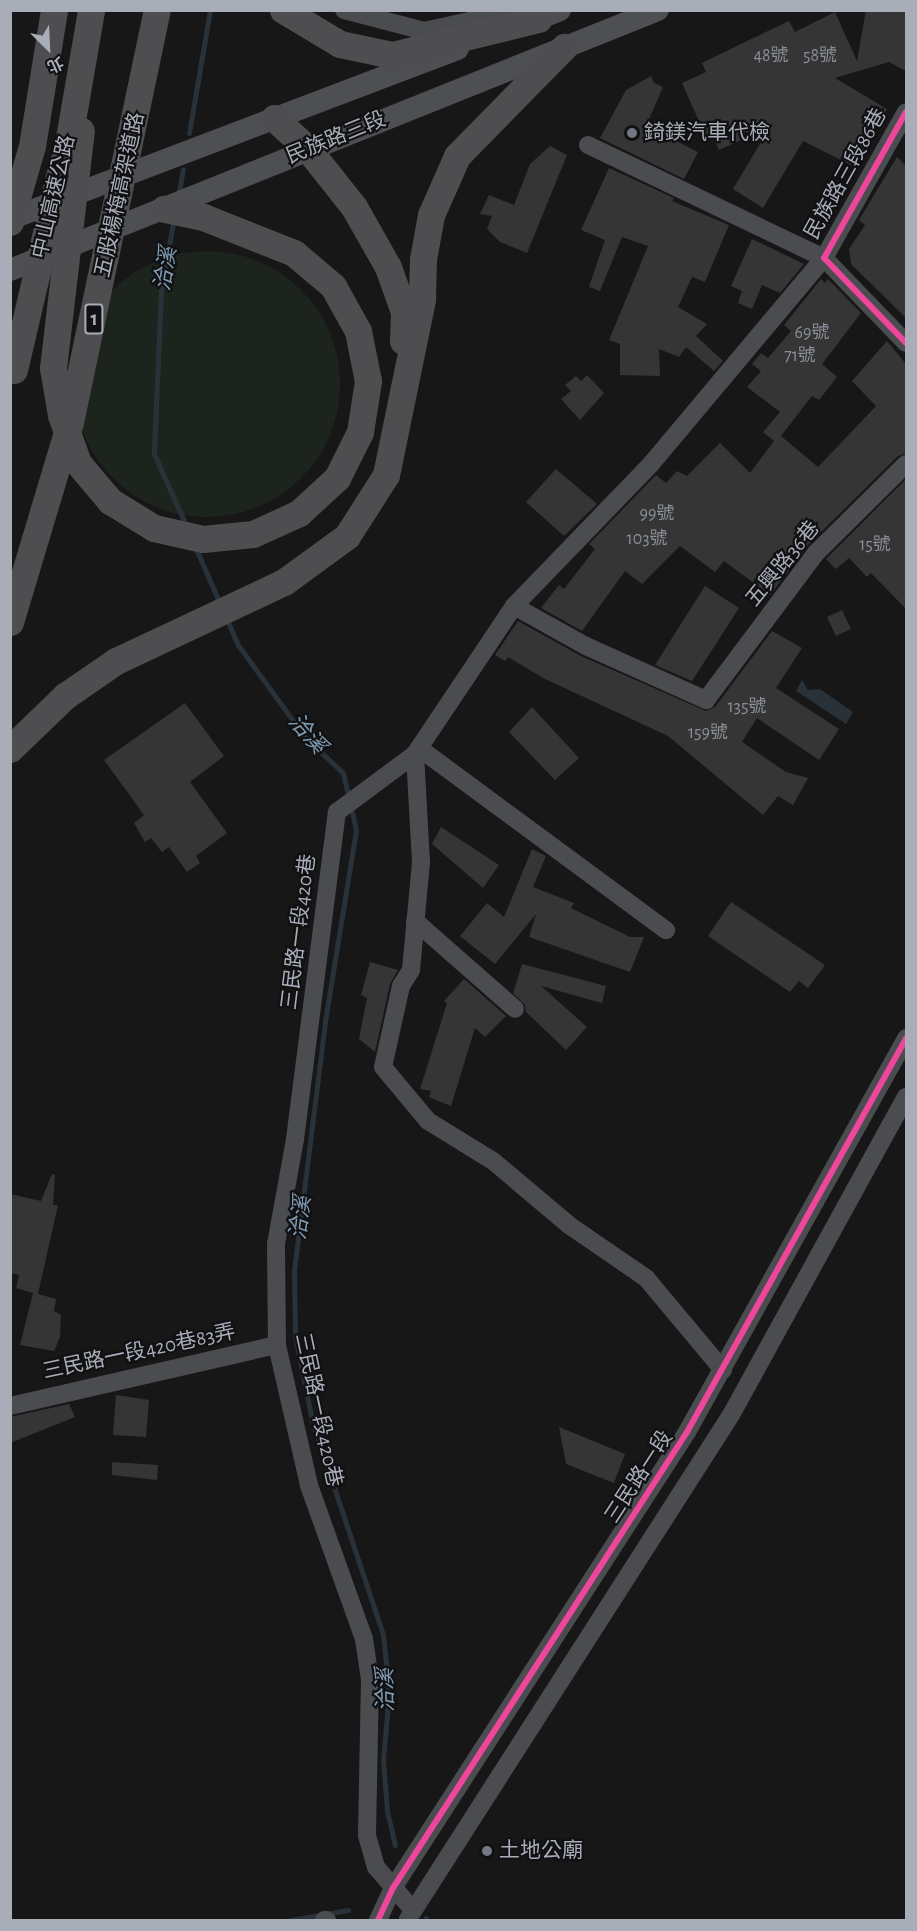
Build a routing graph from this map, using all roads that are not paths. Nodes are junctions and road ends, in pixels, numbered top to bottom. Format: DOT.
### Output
graph roads {
  1 [pos="54,10"];
  2 [pos="91,10"];
  3 [pos="157,10"];
  4 [pos="283,10"];
  5 [pos="344,10"];
  6 [pos="658,10"];
  7 [pos="539,13"];
  8 [pos="564,46"];
  9 [pos="906,112"];
  10 [pos="274,118"];
  11 [pos="75,135"];
  12 [pos="588,145"];
  13 [pos="308,149"];
  14 [pos="164,209"];
  15 [pos="16,217"];
  16 [pos="824,258"];
  17 [pos="13,269"];
  18 [pos="906,343"];
  19 [pos="12,376"];
  20 [pos="402,408"];
  21 [pos="906,464"];
  22 [pos="514,606"];
  23 [pos="10,622"];
  24 [pos="10,749"];
  25 [pos="417,751"];
  26 [pos="415,921"];
  27 [pos="666,930"];
  28 [pos="515,1010"];
  29 [pos="906,1038"];
  30 [pos="906,1097"];
  31 [pos="277,1345"];
  32 [pos="723,1370"];
  33 [pos="10,1406"];
  34 [pos="393,1888"];
  35 [pos="410,1915"];
  36 [pos="378,1920"];
  1 -- 15 [label="highway, 中山高速公路, bridge"];
  2 -- 11 [label="highway"];
  3 -- 23 [label="highway, 五股楊梅高架道路 / 1, bridge"];
  4 -- 7 [label="highway"];
  5 -- 7 [label="street"];
  6 -- 8 [label="main road, 民族路三段"];
  7 -- 10 [label="main road, 民族路三段"];
  8 -- 13 [label="main road, 民族路三段"];
  8 -- 20 [label="highway"];
  9 -- 16 [label="street, 民族路三段86巷"];
  10 -- 13 [label="highway"];
  10 -- 15 [label="main road, 民族路三段"];
  11 -- 14 [label="highway, bridge"];
  11 -- 19 [label="highway, 中山高速公路, bridge"];
  12 -- 16 [label="street"];
  13 -- 14 [label="main road, 民族路三段"];
  13 -- 20 [label="highway"];
  14 -- 17 [label="main road, 民族路三段"];
  16 -- 18 [label="street"];
  16 -- 22 [label="street, 民族路三段86巷"];
  20 -- 24 [label="highway"];
  21 -- 22 [label="street, 五興路36巷"];
  22 -- 25 [label="street, 三民路一段420巷"];
  25 -- 26 [label="street"];
  25 -- 27 [label="street"];
  25 -- 31 [label="street, 三民路一段420巷"];
  26 -- 28 [label="street"];
  26 -- 32 [label="street"];
  29 -- 32 [label="street, 三民路一段"];
  30 -- 35 [label="street, 三民路一段"];
  31 -- 33 [label="street, 三民路一段420巷83弄"];
  31 -- 34 [label="street, 三民路一段420巷"];
  32 -- 34 [label="street, 三民路一段"];
  34 -- 35 [label="street, 三民路一段420巷"];
  34 -- 36 [label="street, 三民路一段"];
}
